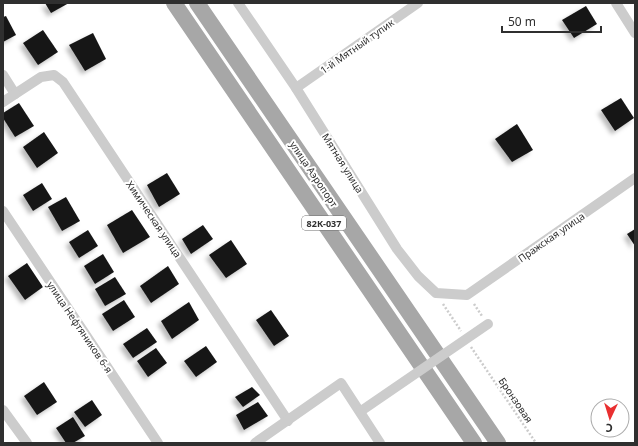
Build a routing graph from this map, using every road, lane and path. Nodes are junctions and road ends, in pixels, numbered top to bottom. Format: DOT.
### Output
graph roads {
  1 [pos="174,3"];
  2 [pos="197,3"];
  3 [pos="238,3"];
  4 [pos="418,3"];
  5 [pos="616,3"];
  6 [pos="635,33"];
  7 [pos="3,74"];
  8 [pos="296,88"];
  9 [pos="15,94"];
  10 [pos="3,102"];
  11 [pos="635,178"];
  12 [pos="3,211"];
  13 [pos="468,295"];
  14 [pos="488,324"];
  15 [pos="483,366"];
  16 [pos="3,410"];
  17 [pos="361,411"];
  18 [pos="288,421"];
  19 [pos="28,443"];
  20 [pos="158,443"];
  21 [pos="255,443"];
  22 [pos="380,443"];
  23 [pos="474,443"];
  24 [pos="498,443"];
  25 [pos="536,443"];
  1 -- 23 [label="main road, улица Аэропорт / 82К-037"];
  2 -- 24 [label="main road, улица Аэропорт"];
  3 -- 8 [label="street, Мятная улица"];
  4 -- 8 [label="street, 1-й Мятный тупик"];
  5 -- 6 [label="street"];
  7 -- 9 [label="street"];
  8 -- 13 [label="street, Мятная улица"];
  9 -- 10 [label="street"];
  9 -- 18 [label="street, Химическая улица"];
  11 -- 13 [label="street, Пражская улица"];
  12 -- 20 [label="street, улица Нефтяников 6-я"];
  13 -- 14 [label="path"];
  14 -- 17 [label="street, bridge"];
  15 -- 25 [label="path, Бронзовая"];
  16 -- 19 [label="street"];
  18 -- 21 [label="street"];
  18 -- 22 [label="street"];
}
